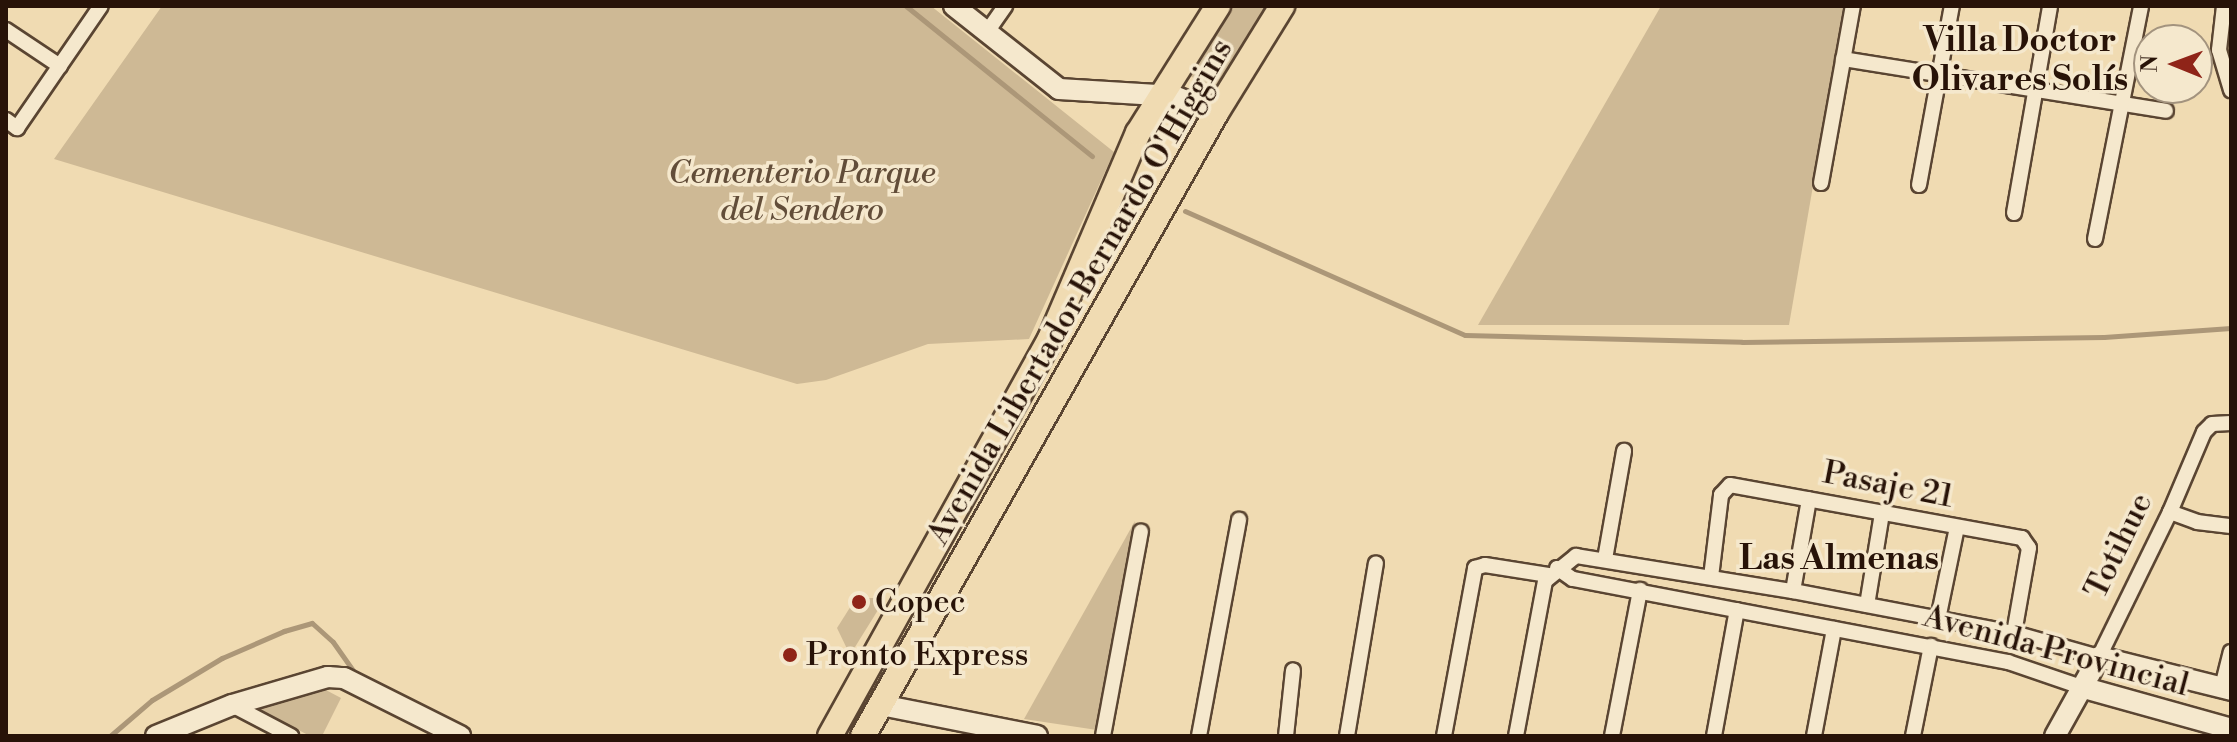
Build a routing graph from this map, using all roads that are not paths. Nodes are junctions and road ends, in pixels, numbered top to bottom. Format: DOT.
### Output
graph roads {
  1 [pos="101,6"];
  2 [pos="954,6"];
  3 [pos="1005,6"];
  4 [pos="1218,6"];
  5 [pos="1282,6"];
  6 [pos="1853,6"];
  7 [pos="1952,6"];
  8 [pos="2050,6"];
  9 [pos="2141,6"];
  10 [pos="2224,6"];
  11 [pos="6,30"];
  12 [pos="987,32"];
  13 [pos="1843,59"];
  14 [pos="60,66"];
  15 [pos="1940,75"];
  16 [pos="2035,90"];
  17 [pos="2231,90"];
  18 [pos="1161,96"];
  19 [pos="2122,103"];
  20 [pos="2166,111"];
  21 [pos="1216,113"];
  22 [pos="12,124"];
  23 [pos="1821,183"];
  24 [pos="1919,185"];
  25 [pos="2014,213"];
  26 [pos="2095,239"];
  27 [pos="2231,423"];
  28 [pos="1624,451"];
  29 [pos="1809,499"];
  30 [pos="2170,512"];
  31 [pos="1882,513"];
  32 [pos="1239,520"];
  33 [pos="2231,526"];
  34 [pos="1957,527"];
  35 [pos="1141,531"];
  36 [pos="1605,559"];
  37 [pos="1376,563"];
  38 [pos="1552,571"];
  39 [pos="1711,577"];
  40 [pos="1640,590"];
  41 [pos="1793,591"];
  42 [pos="1867,605"];
  43 [pos="1737,610"];
  44 [pos="1938,619"];
  45 [pos="1834,629"];
  46 [pos="2014,633"];
  47 [pos="1931,646"];
  48 [pos="2231,652"];
  49 [pos="2099,657"];
  50 [pos="1293,670"];
  51 [pos="2081,687"];
  52 [pos="2226,689"];
  53 [pos="232,705"];
  54 [pos="881,705"];
  55 [pos="2199,728"];
  56 [pos="2231,729"];
  57 [pos="999,732"];
  58 [pos="156,736"];
  59 [pos="291,736"];
  60 [pos="460,736"];
  61 [pos="830,736"];
  62 [pos="863,736"];
  63 [pos="1037,736"];
  64 [pos="1103,736"];
  65 [pos="1199,736"];
  66 [pos="1286,736"];
  67 [pos="1347,736"];
  68 [pos="1444,736"];
  69 [pos="1516,736"];
  70 [pos="1612,736"];
  71 [pos="1714,736"];
  72 [pos="1814,736"];
  73 [pos="1913,736"];
  74 [pos="2055,736"];
  1 -- 14 [label="street"];
  2 -- 12 [label="street"];
  3 -- 12 [label="street"];
  4 -- 18 [label="main road, Avenida Libertador Bernardo O'Higgins"];
  5 -- 21 [label="main road, Avenida Libertador Bernardo O'Higgins"];
  6 -- 13 [label="street"];
  7 -- 15 [label="street"];
  8 -- 16 [label="street"];
  9 -- 19 [label="street"];
  10 -- 17 [label="street"];
  11 -- 14 [label="street"];
  12 -- 18 [label="street"];
  13 -- 15 [label="street"];
  13 -- 23 [label="street"];
  14 -- 22 [label="street"];
  15 -- 16 [label="street"];
  15 -- 24 [label="street"];
  16 -- 19 [label="street"];
  16 -- 25 [label="street"];
  18 -- 21 [label="street"];
  18 -- 61 [label="main road, Avenida Libertador Bernardo O'Higgins"];
  19 -- 20 [label="street"];
  19 -- 26 [label="street"];
  21 -- 54 [label="main road, Avenida Libertador Bernardo O'Higgins"];
  27 -- 30 [label="street, Totihue"];
  28 -- 36 [label="street"];
  29 -- 31 [label="street, Pasaje 21"];
  29 -- 39 [label="street, Pasaje 21"];
  29 -- 41 [label="street"];
  30 -- 33 [label="street"];
  30 -- 49 [label="street, Totihue"];
  31 -- 34 [label="street, Pasaje 21"];
  31 -- 42 [label="street"];
  32 -- 65 [label="street"];
  34 -- 44 [label="street"];
  34 -- 46 [label="street, Pasaje 21"];
  35 -- 64 [label="street"];
  36 -- 38 [label="street, Avenida Provincial"];
  36 -- 39 [label="street, Avenida Provincial"];
  37 -- 67 [label="street"];
  38 -- 40 [label="street, Avenida Provincial"];
  38 -- 68 [label="street"];
  38 -- 69 [label="street"];
  39 -- 41 [label="street, Avenida Provincial"];
  40 -- 43 [label="street, Avenida Provincial"];
  40 -- 70 [label="street"];
  41 -- 42 [label="street, Avenida Provincial"];
  42 -- 44 [label="street, Avenida Provincial"];
  43 -- 45 [label="street, Avenida Provincial"];
  43 -- 71 [label="street"];
  44 -- 46 [label="street, Avenida Provincial"];
  45 -- 47 [label="street, Avenida Provincial"];
  45 -- 72 [label="street"];
  46 -- 49 [label="street, Avenida Provincial"];
  47 -- 51 [label="street, Avenida Provincial"];
  47 -- 73 [label="street"];
  48 -- 52 [label="street"];
  49 -- 51 [label="street, Totihue"];
  49 -- 52 [label="street, Avenida Provincial"];
  50 -- 66 [label="street"];
  51 -- 55 [label="street, Avenida Provincial"];
  51 -- 74 [label="street, Totihue"];
  53 -- 58 [label="street"];
  53 -- 59 [label="street"];
  53 -- 60 [label="street"];
  54 -- 57 [label="street"];
  54 -- 62 [label="main road, Avenida Libertador Bernardo O'Higgins"];
  55 -- 56 [label="street, Avenida Provincial"];
  57 -- 63 [label="street"];
}
